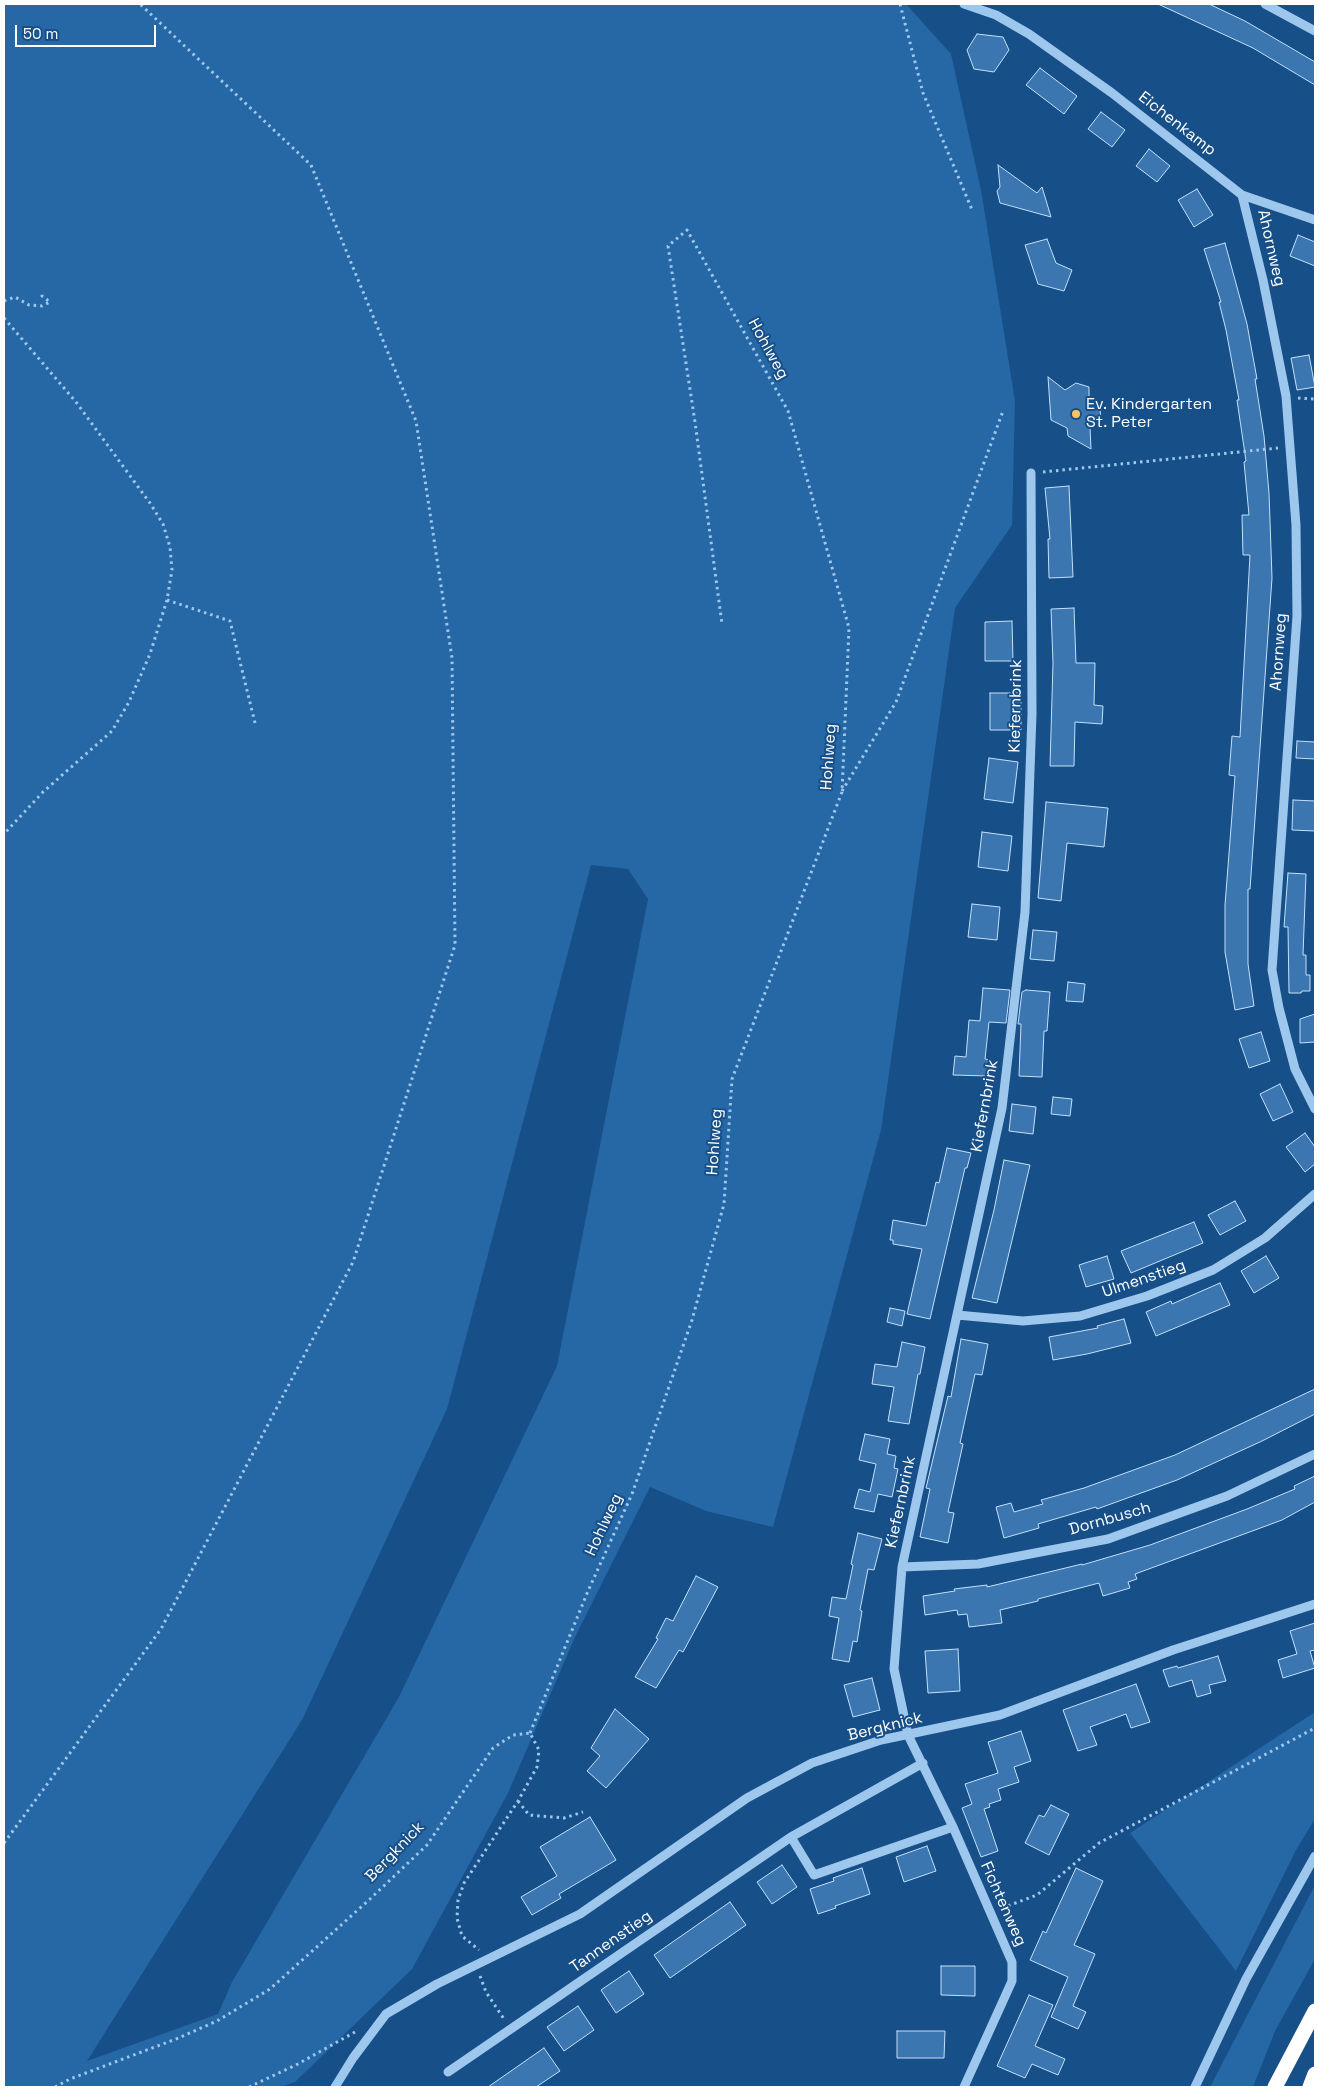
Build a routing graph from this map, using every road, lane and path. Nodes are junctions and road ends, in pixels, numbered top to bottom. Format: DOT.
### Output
graph roads {
  1 [pos="140,4"];
  2 [pos="900,4"];
  3 [pos="964,4"];
  4 [pos="1265,4"];
  5 [pos="1315,31"];
  6 [pos="1242,195"];
  7 [pos="973,212"];
  8 [pos="1315,220"];
  9 [pos="42,292"];
  10 [pos="4,301"];
  11 [pos="4,318"];
  12 [pos="1003,411"];
  13 [pos="1291,446"];
  14 [pos="1031,473"];
  15 [pos="167,600"];
  16 [pos="722,624"];
  17 [pos="255,723"];
  18 [pos="842,792"];
  19 [pos="4,834"];
  20 [pos="1315,1108"];
  21 [pos="1315,1194"];
  22 [pos="957,1315"];
  23 [pos="1315,1454"];
  24 [pos="902,1567"];
  25 [pos="1315,1604"];
  26 [pos="1315,1728"];
  27 [pos="530,1733"];
  28 [pos="908,1735"];
  29 [pos="923,1763"];
  30 [pos="518,1801"];
  31 [pos="583,1812"];
  32 [pos="953,1827"];
  33 [pos="792,1837"];
  34 [pos="4,1842"];
  35 [pos="1315,1856"];
  36 [pos="990,1913"];
  37 [pos="496,1955"];
  38 [pos="486,1992"];
  39 [pos="1315,2011"];
  40 [pos="361,2028"];
  41 [pos="511,2030"];
  42 [pos="448,2072"];
  43 [pos="1315,2074"];
  44 [pos="55,2087"];
  45 [pos="249,2087"];
  46 [pos="335,2087"];
  47 [pos="964,2087"];
  48 [pos="1195,2087"];
  49 [pos="1275,2087"];
  50 [pos="1310,2087"];
  1 -- 34 [label="path"];
  2 -- 7 [label="path"];
  3 -- 6 [label="street, Eichenkamp"];
  4 -- 5 [label="street"];
  6 -- 8 [label="street, Eichenkamp"];
  6 -- 13 [label="street, Ahornweg"];
  9 -- 10 [label="path"];
  11 -- 15 [label="path"];
  12 -- 18 [label="path"];
  13 -- 14 [label="path"];
  13 -- 20 [label="street, Ahornweg"];
  14 -- 22 [label="street, Kiefernbrink"];
  15 -- 17 [label="path"];
  15 -- 19 [label="path"];
  16 -- 18 [label="path, Hohlweg"];
  18 -- 27 [label="path, Hohlweg"];
  21 -- 22 [label="street, Ulmenstieg"];
  22 -- 24 [label="street, Kiefernbrink"];
  23 -- 24 [label="street, Dornbusch"];
  24 -- 28 [label="street, Kiefernbrink"];
  25 -- 28 [label="street, Bergknick"];
  26 -- 36 [label="path"];
  27 -- 30 [label="path"];
  27 -- 44 [label="path, Bergknick"];
  28 -- 29 [label="street, Fichtenweg"];
  28 -- 37 [label="street, Bergknick"];
  29 -- 32 [label="street, Fichtenweg"];
  29 -- 33 [label="street, Tannenstieg"];
  30 -- 31 [label="path"];
  30 -- 37 [label="path"];
  32 -- 33 [label="street"];
  32 -- 36 [label="street, Fichtenweg"];
  33 -- 41 [label="street, Tannenstieg"];
  35 -- 48 [label="street"];
  36 -- 47 [label="street, Fichtenweg"];
  37 -- 46 [label="street, Bergknick"];
  38 -- 41 [label="path"];
  39 -- 49 [label="highway"];
  40 -- 45 [label="path"];
  41 -- 42 [label="street, Tannenstieg"];
  43 -- 50 [label="highway"];
}
